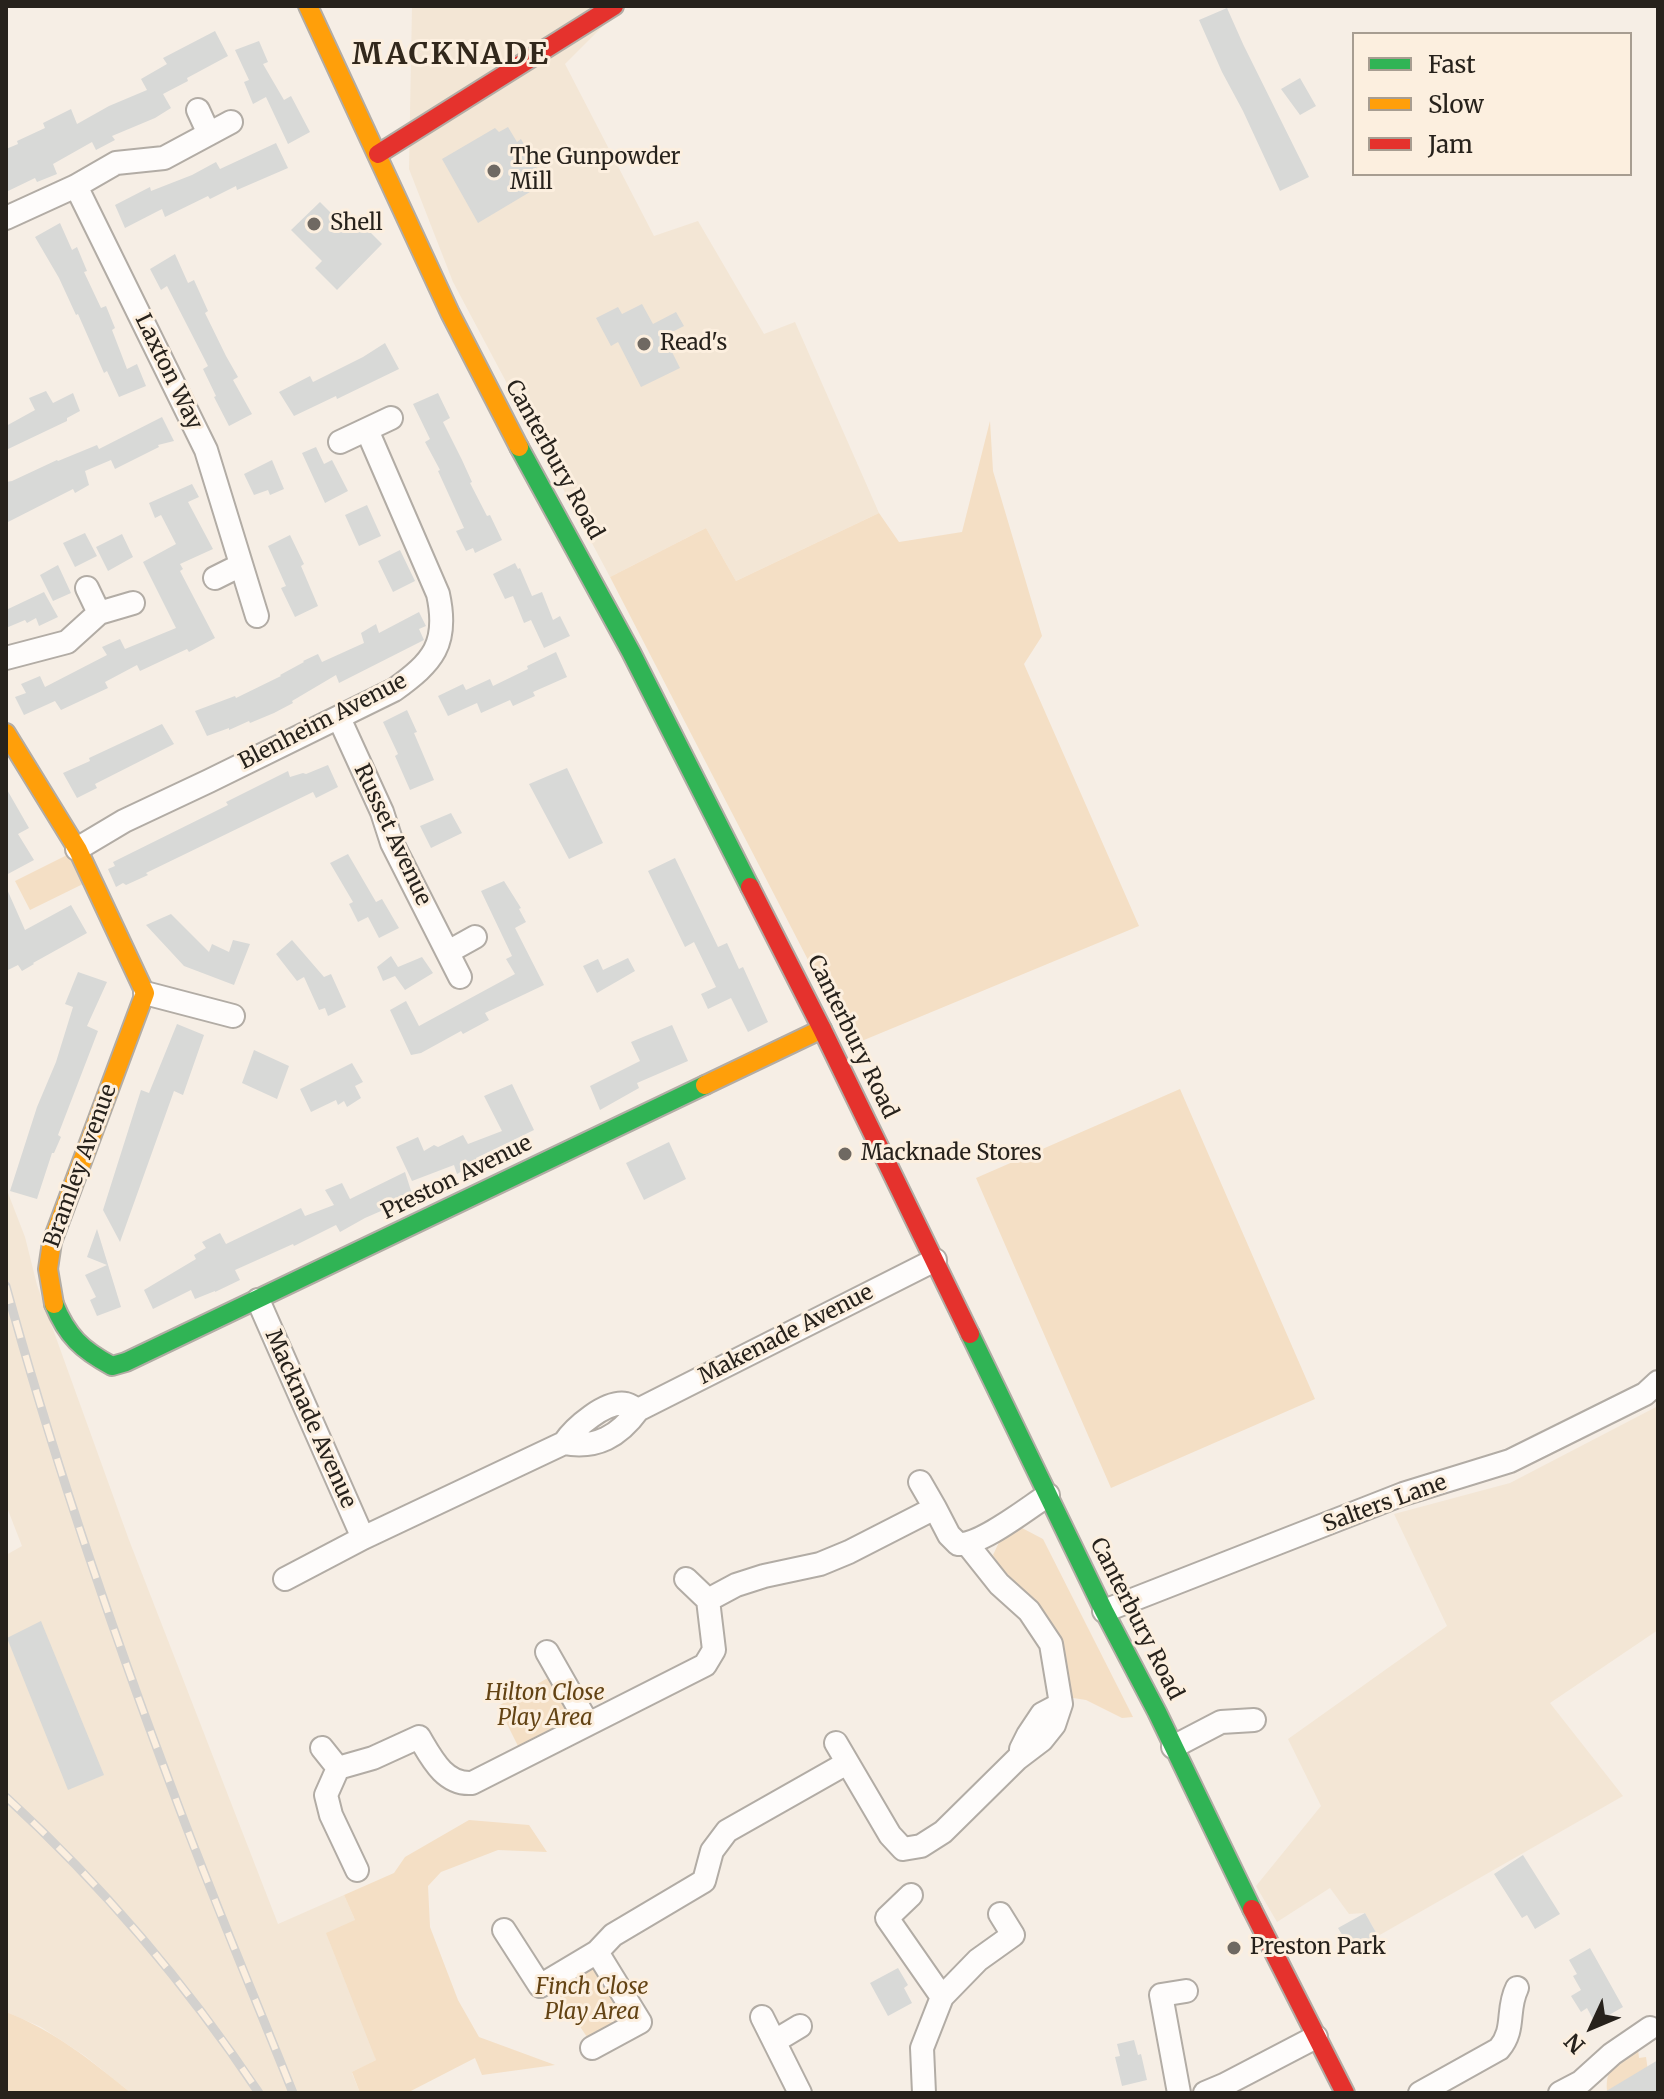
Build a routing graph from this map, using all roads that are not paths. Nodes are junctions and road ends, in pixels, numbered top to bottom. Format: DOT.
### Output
graph roads {
  1 [pos="308,6"];
  2 [pos="614,6"];
  3 [pos="198,110"];
  4 [pos="231,122"];
  5 [pos="209,134"];
  6 [pos="378,154"];
  7 [pos="76,186"];
  8 [pos="6,218"];
  9 [pos="391,418"];
  10 [pos="367,430"];
  11 [pos="340,442"];
  12 [pos="241,565"];
  13 [pos="215,578"];
  14 [pos="87,588"];
  15 [pos="133,603"];
  16 [pos="99,613"];
  17 [pos="257,616"];
  18 [pos="6,658"];
  19 [pos="339,718"];
  20 [pos="6,733"];
  21 [pos="77,849"];
  22 [pos="475,937"];
  23 [pos="448,952"];
  24 [pos="460,977"];
  25 [pos="145,993"];
  26 [pos="233,1016"];
  27 [pos="822,1029"];
  28 [pos="935,1260"];
  29 [pos="258,1300"];
  30 [pos="112,1366"];
  31 [pos="1658,1382"];
  32 [pos="920,1482"];
  33 [pos="1048,1495"];
  34 [pos="935,1508"];
  35 [pos="363,1538"];
  36 [pos="968,1545"];
  37 [pos="285,1579"];
  38 [pos="686,1579"];
  39 [pos="708,1600"];
  40 [pos="1104,1611"];
  41 [pos="547,1652"];
  42 [pos="1254,1720"];
  43 [pos="588,1724"];
  44 [pos="836,1743"];
  45 [pos="1173,1747"];
  46 [pos="322,1748"];
  47 [pos="847,1763"];
  48 [pos="338,1768"];
  49 [pos="357,1870"];
  50 [pos="911,1895"];
  51 [pos="1000,1914"];
  52 [pos="504,1930"];
  53 [pos="597,1952"];
  54 [pos="1517,1988"];
  55 [pos="1186,1991"];
  56 [pos="942,1997"];
  57 [pos="762,2017"];
  58 [pos="800,2026"];
  59 [pos="1650,2028"];
  60 [pos="1316,2037"];
  61 [pos="775,2041"];
  62 [pos="592,2048"];
  63 [pos="800,2093"];
  64 [pos="924,2093"];
  65 [pos="1179,2093"];
  66 [pos="1205,2093"];
  67 [pos="1345,2093"];
  68 [pos="1420,2093"];
  69 [pos="1560,2093"];
  1 -- 6 [label="main road, Canterbury Road"];
  2 -- 6 [label="main road"];
  3 -- 5 [label="street"];
  4 -- 5 [label="street"];
  5 -- 7 [label="street"];
  6 -- 27 [label="main road, Canterbury Road"];
  7 -- 8 [label="street"];
  7 -- 12 [label="street, Laxton Way"];
  9 -- 10 [label="street"];
  10 -- 11 [label="street"];
  10 -- 19 [label="street, Blenheim Avenue"];
  12 -- 13 [label="street"];
  12 -- 17 [label="street, Laxton Way"];
  14 -- 16 [label="street"];
  15 -- 16 [label="street"];
  16 -- 18 [label="street"];
  19 -- 21 [label="street, Blenheim Avenue"];
  19 -- 23 [label="street, Russet Avenue"];
  20 -- 21 [label="main road"];
  21 -- 25 [label="main road"];
  22 -- 23 [label="street"];
  23 -- 24 [label="street, Russet Avenue"];
  25 -- 26 [label="street"];
  25 -- 30 [label="main road, Bramley Avenue"];
  27 -- 28 [label="main road, Canterbury Road"];
  27 -- 29 [label="main road, Preston Avenue"];
  28 -- 33 [label="main road, Canterbury Road"];
  28 -- 35 [label="street, Makenade Avenue"];
  29 -- 30 [label="main road, Preston Avenue"];
  29 -- 35 [label="street, Macknade Avenue"];
  31 -- 40 [label="street, Salters Lane"];
  32 -- 34 [label="street"];
  33 -- 36 [label="street"];
  33 -- 40 [label="main road, Canterbury Road"];
  34 -- 36 [label="street"];
  34 -- 39 [label="street"];
  35 -- 37 [label="street, Makenade Avenue"];
  36 -- 47 [label="street"];
  38 -- 39 [label="street"];
  39 -- 43 [label="street"];
  40 -- 45 [label="main road, Canterbury Road"];
  41 -- 43 [label="street"];
  42 -- 45 [label="street"];
  43 -- 48 [label="street"];
  44 -- 47 [label="street"];
  45 -- 60 [label="main road, Canterbury Road"];
  46 -- 48 [label="street"];
  47 -- 53 [label="street"];
  48 -- 49 [label="street"];
  50 -- 56 [label="street"];
  51 -- 56 [label="street"];
  52 -- 53 [label="street"];
  53 -- 62 [label="street"];
  54 -- 68 [label="street"];
  55 -- 65 [label="street"];
  56 -- 64 [label="street"];
  57 -- 61 [label="street"];
  58 -- 61 [label="street"];
  59 -- 69 [label="street"];
  60 -- 66 [label="street"];
  60 -- 67 [label="main road, Canterbury Road"];
  61 -- 63 [label="street"];
}
